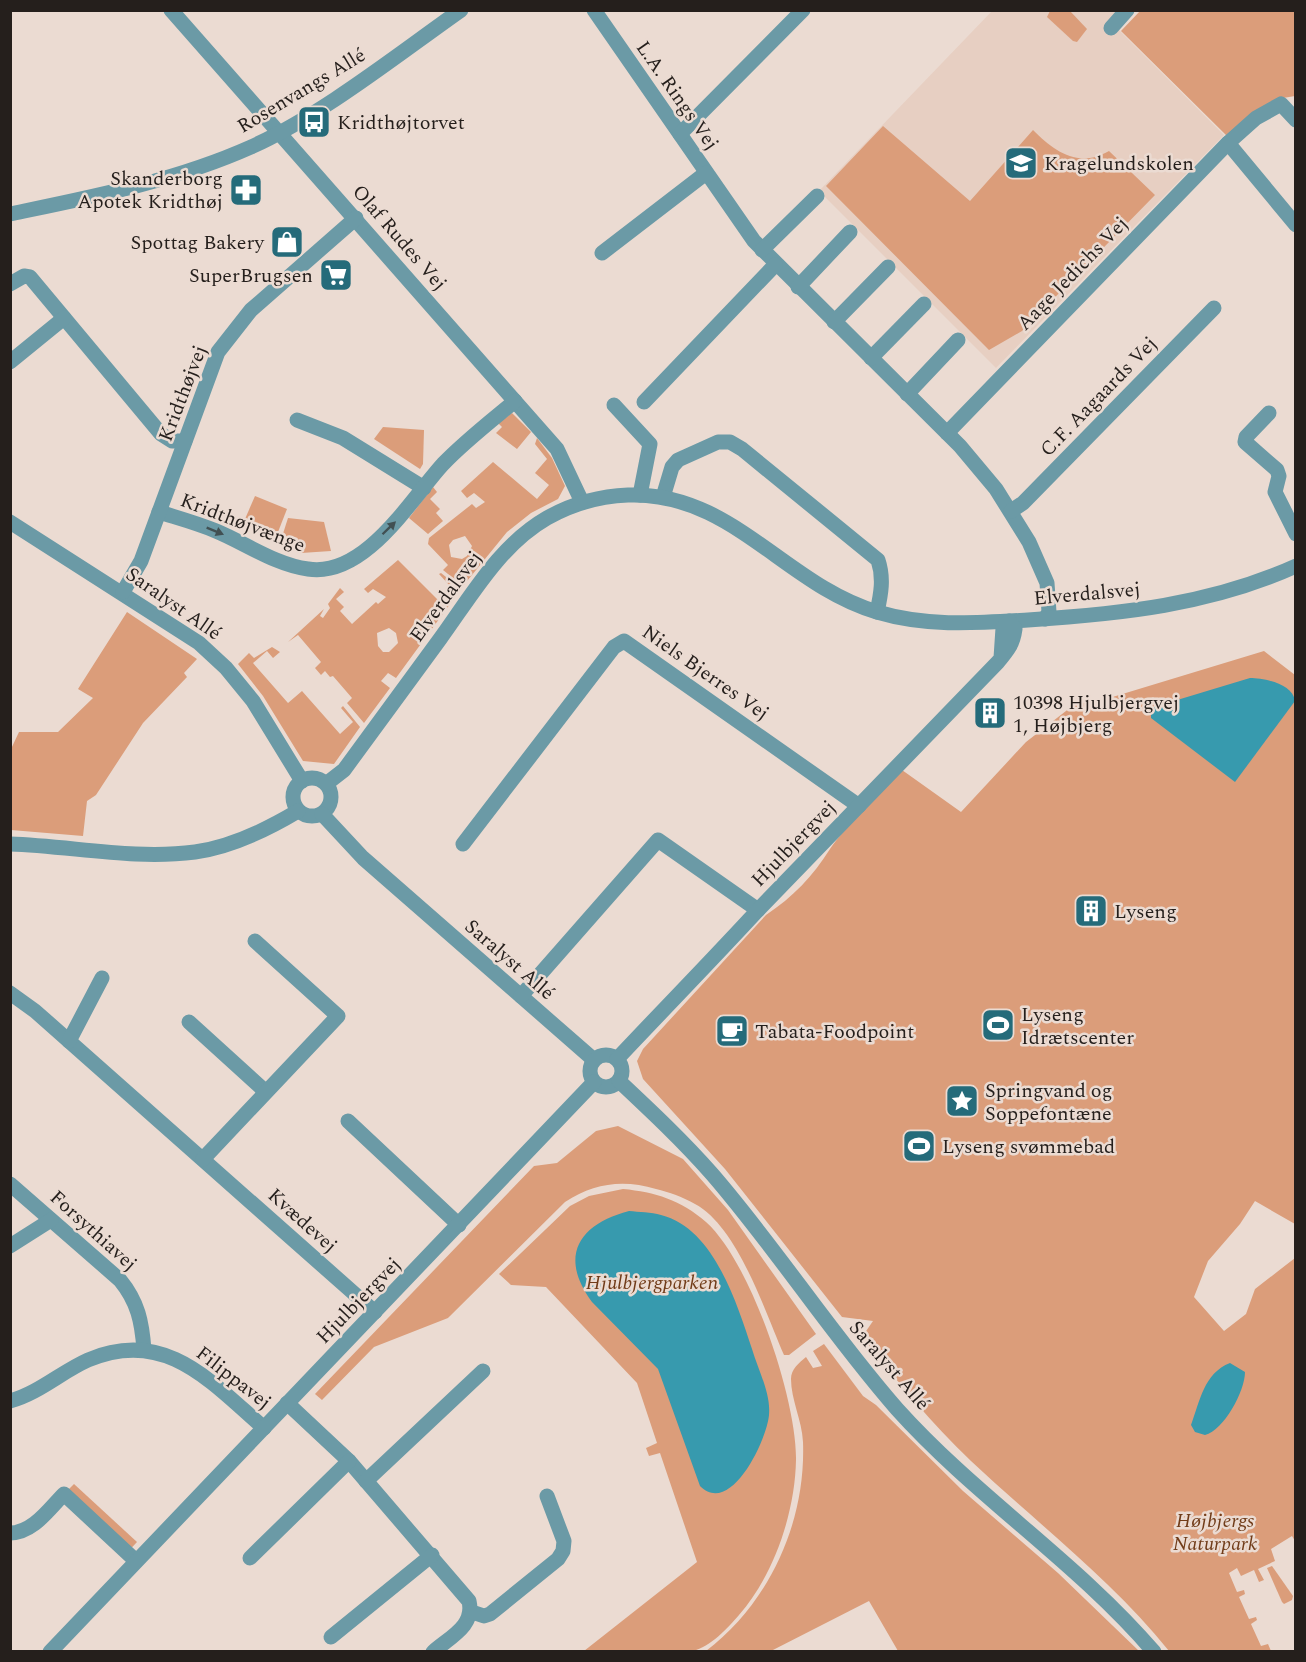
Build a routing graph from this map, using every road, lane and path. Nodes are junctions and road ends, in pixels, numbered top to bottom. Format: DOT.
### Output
graph roads {
  1 [pos="171,10"];
  2 [pos="461,10"];
  3 [pos="594,10"];
  4 [pos="803,10"];
  5 [pos="1127,10"];
  6 [pos="1111,28"];
  7 [pos="1296,120"];
  8 [pos="279,132"];
  9 [pos="680,134"];
  10 [pos="1228,143"];
  11 [pos="706,173"];
  12 [pos="817,196"];
  13 [pos="10,214"];
  14 [pos="356,218"];
  15 [pos="1296,225"];
  16 [pos="850,232"];
  17 [pos="762,250"];
  18 [pos="602,253"];
  19 [pos="775,265"];
  20 [pos="888,267"];
  21 [pos="10,284"];
  22 [pos="798,287"];
  23 [pos="924,304"];
  24 [pos="1214,308"];
  25 [pos="64,318"];
  26 [pos="834,322"];
  27 [pos="958,340"];
  28 [pos="871,358"];
  29 [pos="10,362"];
  30 [pos="907,394"];
  31 [pos="515,401"];
  32 [pos="644,402"];
  33 [pos="614,405"];
  34 [pos="1269,413"];
  35 [pos="297,420"];
  36 [pos="947,433"];
  37 [pos="185,441"];
  38 [pos="424,488"];
  39 [pos="640,495"];
  40 [pos="663,497"];
  41 [pos="582,502"];
  42 [pos="1011,511"];
  43 [pos="159,512"];
  44 [pos="10,522"];
  45 [pos="1296,534"];
  46 [pos="1296,566"];
  47 [pos="123,592"];
  48 [pos="877,612"];
  49 [pos="1045,619"];
  50 [pos="1009,621"];
  51 [pos="302,781"];
  52 [pos="326,784"];
  53 [pos="858,806"];
  54 [pos="298,811"];
  55 [pos="322,814"];
  56 [pos="10,844"];
  57 [pos="463,844"];
  58 [pos="758,910"];
  59 [pos="255,941"];
  60 [pos="102,978"];
  61 [pos="10,993"];
  62 [pos="521,996"];
  63 [pos="189,1022"];
  64 [pos="69,1041"];
  65 [pos="617,1059"];
  66 [pos="594,1060"];
  67 [pos="619,1081"];
  68 [pos="594,1082"];
  69 [pos="265,1091"];
  70 [pos="348,1121"];
  71 [pos="203,1159"];
  72 [pos="10,1184"];
  73 [pos="51,1220"];
  74 [pos="459,1225"];
  75 [pos="10,1246"];
  76 [pos="375,1312"];
  77 [pos="144,1350"];
  78 [pos="483,1371"];
  79 [pos="10,1401"];
  80 [pos="288,1403"];
  81 [pos="264,1428"];
  82 [pos="349,1461"];
  83 [pos="366,1481"];
  84 [pos="547,1496"];
  85 [pos="10,1533"];
  86 [pos="432,1555"];
  87 [pos="250,1558"];
  88 [pos="136,1561"];
  89 [pos="472,1612"];
  90 [pos="331,1637"];
  91 [pos="50,1652"];
  92 [pos="433,1652"];
  93 [pos="1154,1652"];
  1 -- 8 [label="street, Olaf Rudes Vej"];
  2 -- 8 [label="street, Rosenvangs Allé"];
  3 -- 9 [label="street, L.A. Rings Vej"];
  4 -- 9 [label="street"];
  5 -- 6 [label="street"];
  7 -- 10 [label="street, Aage Jedichs Vej"];
  8 -- 13 [label="street, Rosenvangs Allé"];
  8 -- 14 [label="street, Olaf Rudes Vej"];
  9 -- 11 [label="street, L.A. Rings Vej"];
  10 -- 15 [label="street"];
  10 -- 36 [label="street, Aage Jedichs Vej"];
  11 -- 17 [label="street, L.A. Rings Vej"];
  11 -- 18 [label="street, L.A. Rings Vej"];
  12 -- 17 [label="street"];
  14 -- 31 [label="street, Olaf Rudes Vej"];
  14 -- 37 [label="street, Kridthøjvej"];
  16 -- 22 [label="street"];
  17 -- 19 [label="street, L.A. Rings Vej"];
  19 -- 22 [label="street, L.A. Rings Vej"];
  19 -- 32 [label="street"];
  20 -- 26 [label="street"];
  21 -- 25 [label="street"];
  22 -- 26 [label="street, L.A. Rings Vej"];
  23 -- 28 [label="street"];
  24 -- 42 [label="street, C.F. Aagaards Vej"];
  25 -- 29 [label="street"];
  25 -- 37 [label="street"];
  26 -- 28 [label="street, L.A. Rings Vej"];
  27 -- 30 [label="street"];
  28 -- 30 [label="street, L.A. Rings Vej"];
  30 -- 36 [label="street, L.A. Rings Vej"];
  31 -- 38 [label="street, Kridthøjvænge"];
  31 -- 41 [label="street, Olaf Rudes Vej"];
  33 -- 39 [label="street"];
  34 -- 45 [label="street"];
  35 -- 38 [label="street"];
  36 -- 42 [label="street, L.A. Rings Vej"];
  37 -- 43 [label="street, Kridthøjvej"];
  43 -- 38 [label="street, Kridthøjvænge, one-way"];
  39 -- 40 [label="street, Elverdalsvej"];
  39 -- 41 [label="street, Elverdalsvej"];
  40 -- 48 [label="street, Elverdalsvej"];
  40 -- 48 [label="street"];
  41 -- 52 [label="street, Elverdalsvej"];
  42 -- 49 [label="street, L.A. Rings Vej"];
  43 -- 47 [label="street, Kridthøjvej"];
  44 -- 47 [label="street, Saralyst Allé"];
  46 -- 49 [label="street, Elverdalsvej"];
  47 -- 51 [label="street, Saralyst Allé"];
  48 -- 50 [label="street, Elverdalsvej"];
  49 -- 50 [label="street, Elverdalsvej"];
  50 -- 53 [label="street, Hjulbjergvej"];
  51 -- 52 [label="street"];
  51 -- 54 [label="street"];
  52 -- 55 [label="street"];
  53 -- 57 [label="street, Niels Bjerres Vej"];
  53 -- 58 [label="street, Hjulbjergvej"];
  54 -- 55 [label="street"];
  54 -- 56 [label="street"];
  55 -- 62 [label="street, Saralyst Allé"];
  58 -- 62 [label="street"];
  58 -- 65 [label="street, Hjulbjergvej"];
  59 -- 69 [label="street"];
  60 -- 64 [label="street"];
  61 -- 64 [label="street, Kvædevej"];
  62 -- 66 [label="street, Saralyst Allé"];
  63 -- 69 [label="street"];
  64 -- 71 [label="street, Kvædevej"];
  65 -- 66 [label="street"];
  65 -- 67 [label="street"];
  66 -- 68 [label="street"];
  67 -- 68 [label="street"];
  67 -- 93 [label="street, Saralyst Allé"];
  68 -- 74 [label="street, Hjulbjergvej"];
  69 -- 71 [label="street"];
  70 -- 74 [label="street"];
  71 -- 76 [label="street, Kvædevej"];
  72 -- 73 [label="street, Forsythiavej"];
  73 -- 75 [label="street"];
  73 -- 77 [label="street, Forsythiavej"];
  74 -- 76 [label="street, Hjulbjergvej"];
  76 -- 80 [label="street, Hjulbjergvej"];
  77 -- 79 [label="street, Filippavej"];
  77 -- 81 [label="street, Filippavej"];
  78 -- 83 [label="street"];
  80 -- 81 [label="street, Hjulbjergvej"];
  80 -- 82 [label="street"];
  81 -- 88 [label="street, Hjulbjergvej"];
  82 -- 83 [label="street"];
  82 -- 87 [label="street"];
  83 -- 86 [label="street"];
  84 -- 89 [label="street"];
  85 -- 88 [label="street"];
  86 -- 89 [label="street"];
  86 -- 90 [label="street"];
  88 -- 91 [label="street, Hjulbjergvej"];
  89 -- 92 [label="street"];
}
